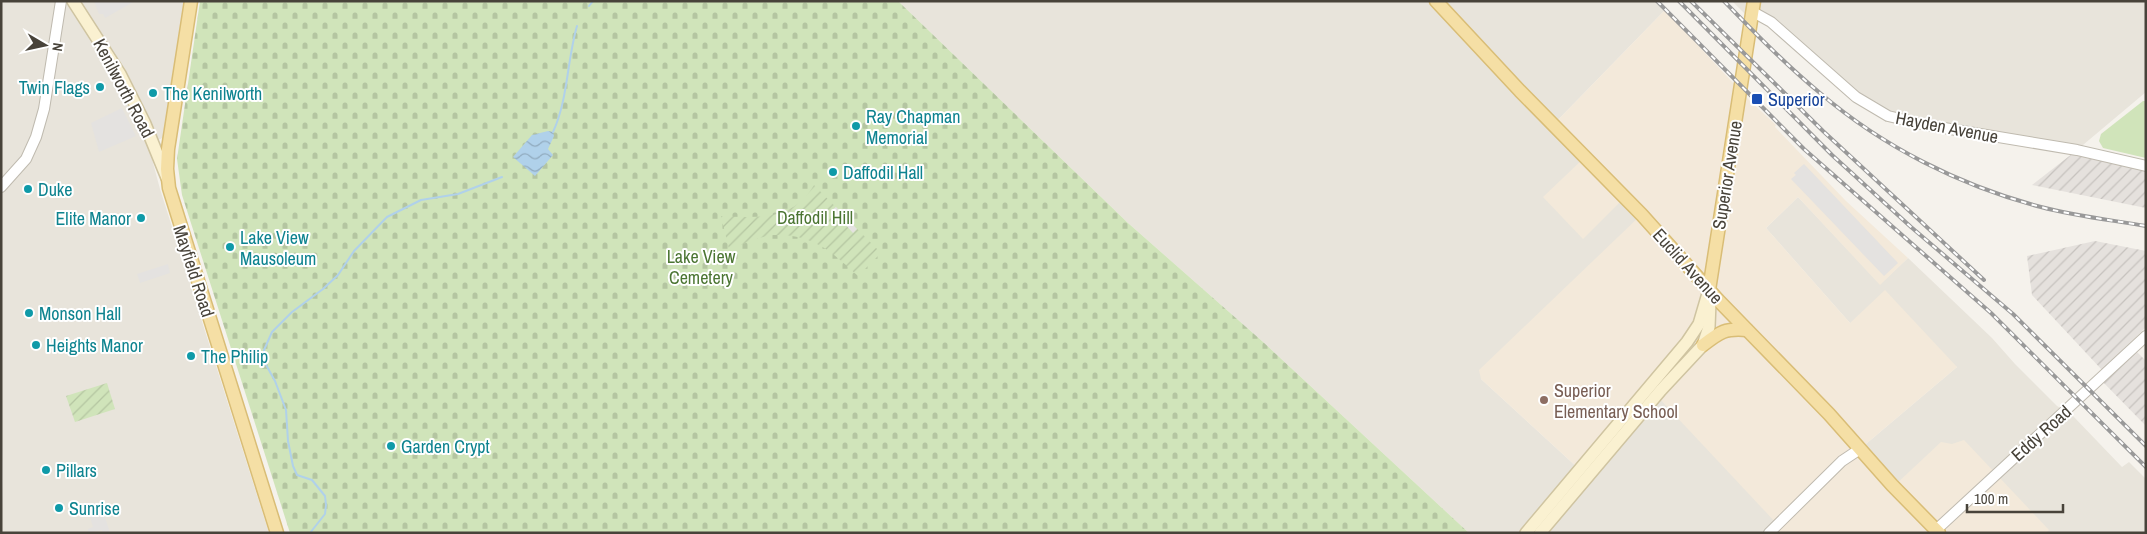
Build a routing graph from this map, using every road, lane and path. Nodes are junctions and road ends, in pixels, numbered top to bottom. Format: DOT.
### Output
graph roads {
  1 [pos="61,1"];
  2 [pos="73,1"];
  3 [pos="191,1"];
  4 [pos="1436,1"];
  5 [pos="1754,7"];
  6 [pos="2146,166"];
  7 [pos="168,179"];
  8 [pos="1,187"];
  9 [pos="1709,290"];
  10 [pos="1747,330"];
  11 [pos="2146,336"];
  12 [pos="1703,346"];
  13 [pos="1860,449"];
  14 [pos="1937,531"];
  15 [pos="277,533"];
  16 [pos="1526,533"];
  17 [pos="1540,533"];
  18 [pos="1769,533"];
  1 -- 8 [label="street"];
  2 -- 7 [label="main road, Kenilworth Road"];
  3 -- 7 [label="main road, Mayfield Road"];
  4 -- 9 [label="main road, Euclid Avenue"];
  5 -- 6 [label="street, Hayden Avenue"];
  5 -- 9 [label="main road, Superior Avenue"];
  7 -- 15 [label="main road, Mayfield Road"];
  9 -- 10 [label="main road, Euclid Avenue"];
  9 -- 12 [label="main road"];
  9 -- 16 [label="main road"];
  10 -- 12 [label="main road"];
  10 -- 13 [label="main road, Euclid Avenue"];
  11 -- 14 [label="street, Eddy Road"];
  12 -- 17 [label="main road"];
  13 -- 14 [label="main road, Euclid Avenue"];
  13 -- 18 [label="street"];
}
